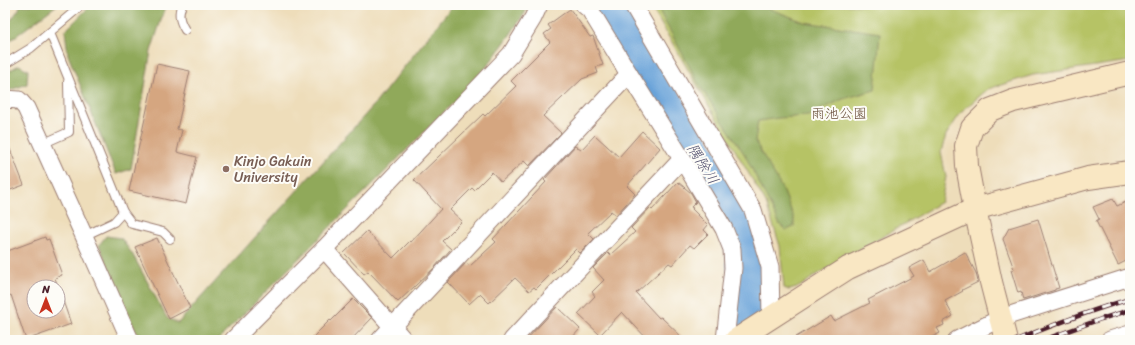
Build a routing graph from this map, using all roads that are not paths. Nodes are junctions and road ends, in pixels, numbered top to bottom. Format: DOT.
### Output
graph roads {
  1 [pos="82,5"];
  2 [pos="182,5"];
  3 [pos="539,5"];
  4 [pos="584,5"];
  5 [pos="633,5"];
  6 [pos="185,30"];
  7 [pos="50,32"];
  8 [pos="5,64"];
  9 [pos="1130,73"];
  10 [pos="629,74"];
  11 [pos="68,76"];
  12 [pos="5,99"];
  13 [pos="42,144"];
  14 [pos="682,159"];
  15 [pos="1130,172"];
  16 [pos="975,209"];
  17 [pos="123,212"];
  18 [pos="84,236"];
  19 [pos="170,239"];
  20 [pos="324,249"];
  21 [pos="1130,277"];
  22 [pos="1001,318"];
  23 [pos="392,327"];
  24 [pos="753,332"];
  25 [pos="1130,334"];
  26 [pos="130,340"];
  27 [pos="233,340"];
  28 [pos="380,340"];
  29 [pos="404,340"];
  30 [pos="512,340"];
  31 [pos="725,340"];
  32 [pos="957,340"];
  33 [pos="1006,340"];
  34 [pos="1110,340"];
  1 -- 7 [label="lane"];
  2 -- 6 [label="lane"];
  3 -- 20 [label="street"];
  4 -- 10 [label="street"];
  5 -- 24 [label="street"];
  7 -- 8 [label="lane"];
  7 -- 11 [label="lane"];
  9 -- 16 [label="street"];
  10 -- 14 [label="street"];
  10 -- 23 [label="street"];
  11 -- 13 [label="lane"];
  11 -- 17 [label="lane"];
  12 -- 13 [label="street"];
  13 -- 18 [label="street"];
  14 -- 30 [label="street"];
  14 -- 31 [label="street"];
  15 -- 16 [label="street"];
  16 -- 22 [label="street"];
  16 -- 24 [label="street"];
  17 -- 18 [label="lane"];
  17 -- 19 [label="lane"];
  18 -- 26 [label="street"];
  20 -- 23 [label="street"];
  20 -- 27 [label="street"];
  21 -- 22 [label="street"];
  22 -- 32 [label="street"];
  22 -- 33 [label="street"];
  23 -- 28 [label="street"];
  23 -- 29 [label="street"];
  25 -- 34 [label="street"];
}
